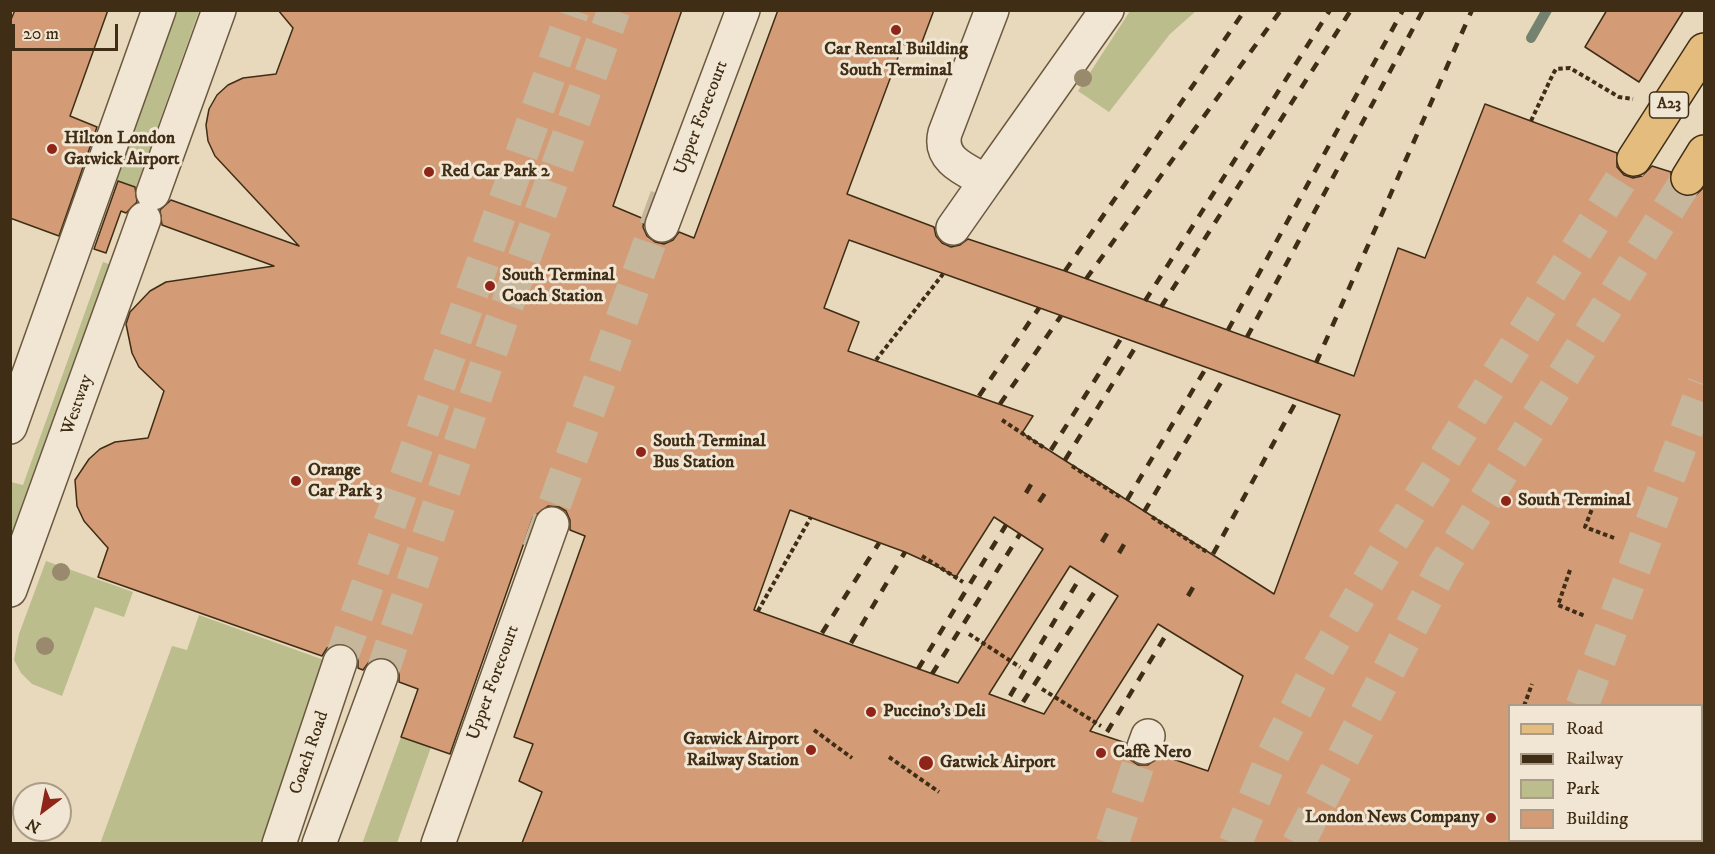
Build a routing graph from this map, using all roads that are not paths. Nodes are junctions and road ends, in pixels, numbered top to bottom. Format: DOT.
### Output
graph roads {
  1 [pos="159,10"];
  2 [pos="219,10"];
  3 [pos="742,10"];
  4 [pos="992,10"];
  5 [pos="1107,10"];
  6 [pos="1704,50"];
  7 [pos="1634,159"];
  8 [pos="986,181"];
  9 [pos="662,225"];
  10 [pos="953,228"];
  11 [pos="10,427"];
  12 [pos="552,524"];
  13 [pos="10,590"];
  14 [pos="340,662"];
  15 [pos="381,676"];
  16 [pos="279,843"];
  17 [pos="319,843"];
  18 [pos="438,843"];
  1 -- 11 [label="street"];
  2 -- 13 [label="street, Westway"];
  3 -- 9 [label="street, Upper Forecourt"];
  4 -- 8 [label="street"];
  5 -- 8 [label="street"];
  6 -- 7 [label="main road, A23"];
  8 -- 10 [label="street"];
  12 -- 18 [label="street, Upper Forecourt"];
  14 -- 16 [label="street, Coach Road"];
  15 -- 17 [label="street"];
}
